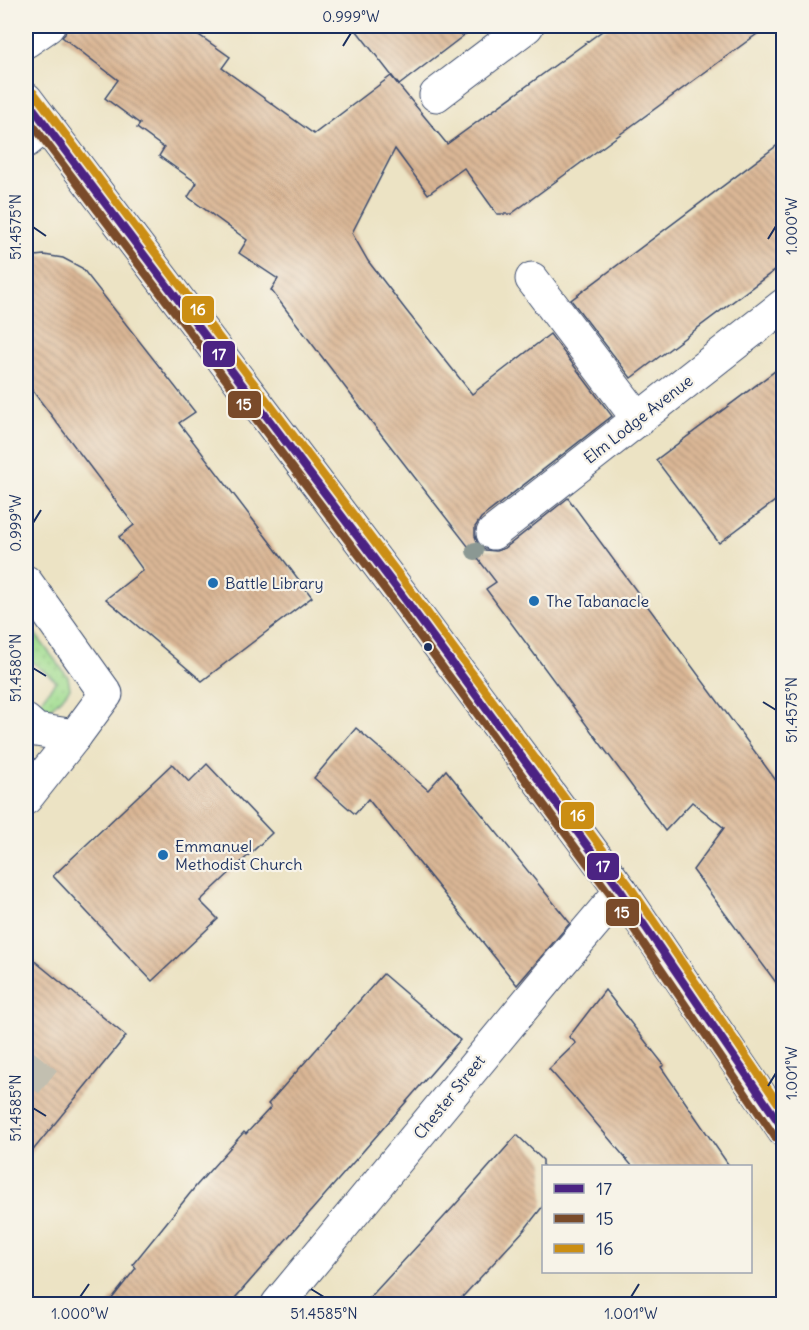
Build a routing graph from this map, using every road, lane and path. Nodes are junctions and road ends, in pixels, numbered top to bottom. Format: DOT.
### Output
graph roads {
  1 [pos="48,26"];
  2 [pos="527,26"];
  3 [pos="26,40"];
  4 [pos="436,95"];
  5 [pos="26,99"];
  6 [pos="35,133"];
  7 [pos="532,279"];
  8 [pos="783,305"];
  9 [pos="639,420"];
  10 [pos="493,533"];
  11 [pos="26,582"];
  12 [pos="26,721"];
  13 [pos="75,736"];
  14 [pos="26,798"];
  15 [pos="621,891"];
  16 [pos="783,1131"];
  17 [pos="278,1305"];
  1 -- 3 [label="main road"];
  2 -- 4 [label="main road"];
  5 -- 6 [label="main road"];
  6 -- 15 [label="main road"];
  7 -- 9 [label="main road"];
  8 -- 9 [label="main road, Elm Lodge Avenue"];
  9 -- 10 [label="main road, Elm Lodge Avenue"];
  11 -- 13 [label="main road"];
  12 -- 13 [label="main road"];
  13 -- 14 [label="main road"];
  15 -- 16 [label="main road"];
  15 -- 17 [label="main road, Chester Street"];
}
